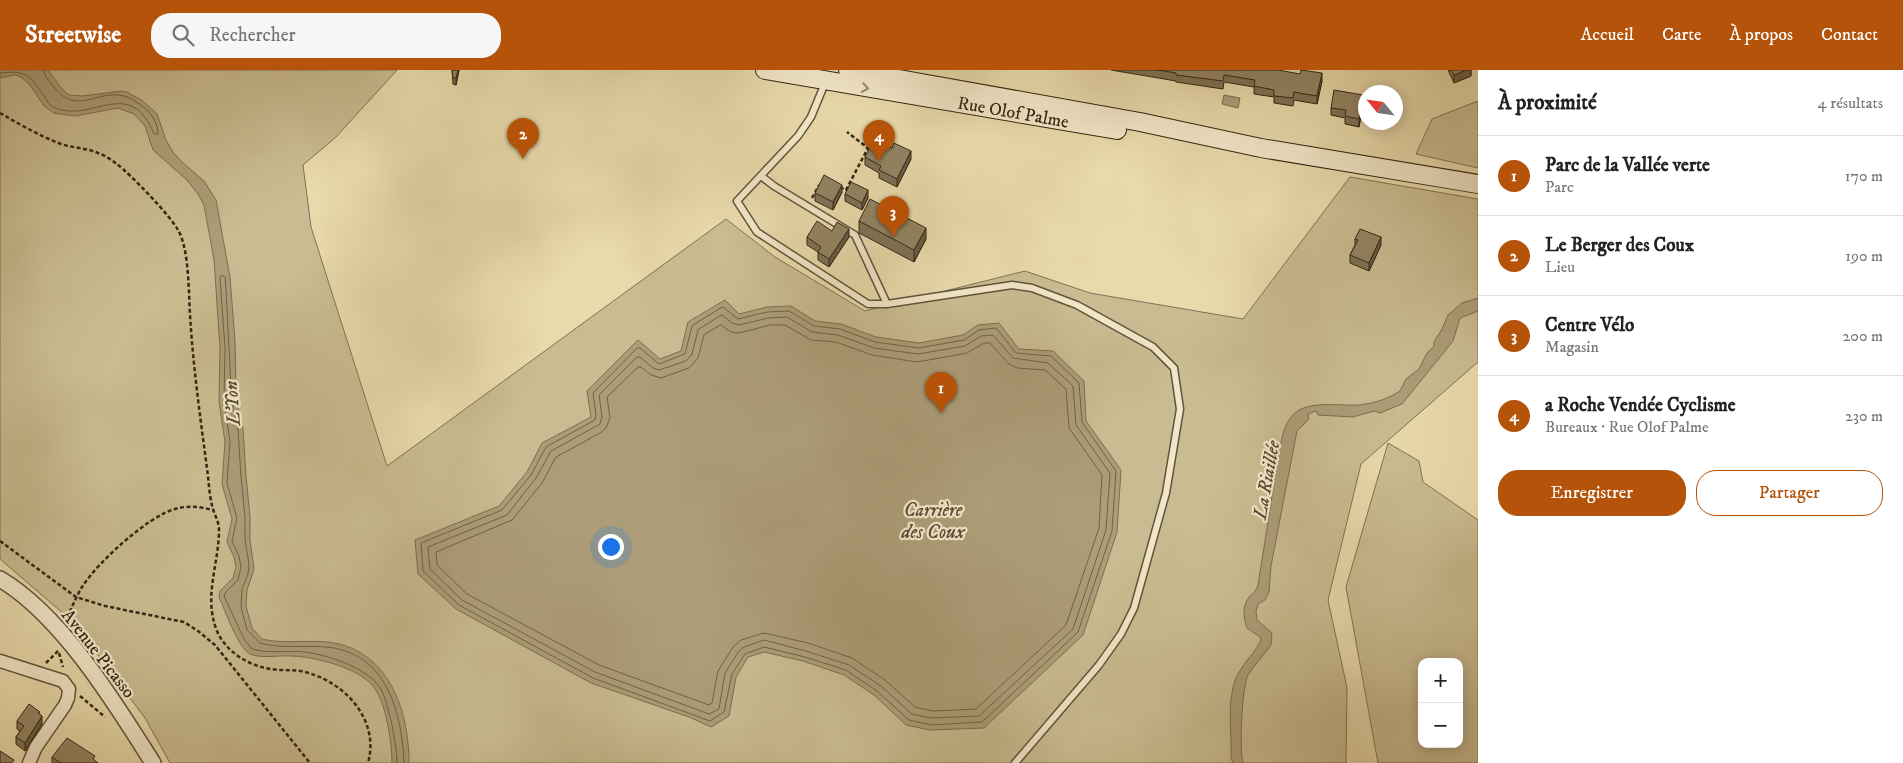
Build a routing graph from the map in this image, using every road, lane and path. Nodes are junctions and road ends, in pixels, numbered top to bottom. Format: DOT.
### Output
graph roads {
  1 [pos="765,70"];
  2 [pos="848,70"];
  3 [pos="827,76"];
  4 [pos="0,113"];
  5 [pos="847,132"];
  6 [pos="1261,148"];
  7 [pos="761,176"];
  8 [pos="822,178"];
  9 [pos="1478,184"];
  10 [pos="838,186"];
  11 [pos="808,207"];
  12 [pos="888,304"];
  13 [pos="213,510"];
  14 [pos="0,542"];
  15 [pos="0,579"];
  16 [pos="76,597"];
  17 [pos="64,637"];
  18 [pos="0,661"];
  19 [pos="39,673"];
  20 [pos="67,699"];
  21 [pos="108,720"];
  22 [pos="29,763"];
  23 [pos="153,763"];
  24 [pos="310,763"];
  25 [pos="368,763"];
  26 [pos="1015,763"];
  1 -- 3 [label="main road, Rue Olof Palme"];
  2 -- 6 [label="main road, Rue Olof Palme"];
  3 -- 6 [label="main road, Rue Olof Palme, one-way"];
  3 -- 7 [label="lane"];
  4 -- 13 [label="path"];
  5 -- 10 [label="path"];
  6 -- 9 [label="main road, Rue Olof Palme"];
  7 -- 11 [label="lane"];
  7 -- 12 [label="lane"];
  8 -- 11 [label="path"];
  11 -- 12 [label="lane"];
  12 -- 26 [label="lane"];
  13 -- 16 [label="path"];
  13 -- 25 [label="path"];
  14 -- 16 [label="path"];
  15 -- 17 [label="street, Avenue Picasso"];
  16 -- 17 [label="path"];
  16 -- 24 [label="path"];
  17 -- 19 [label="path"];
  17 -- 23 [label="street, Avenue Picasso"];
  18 -- 19 [label="street"];
  19 -- 20 [label="street"];
  20 -- 21 [label="path"];
  20 -- 22 [label="street"];
}
